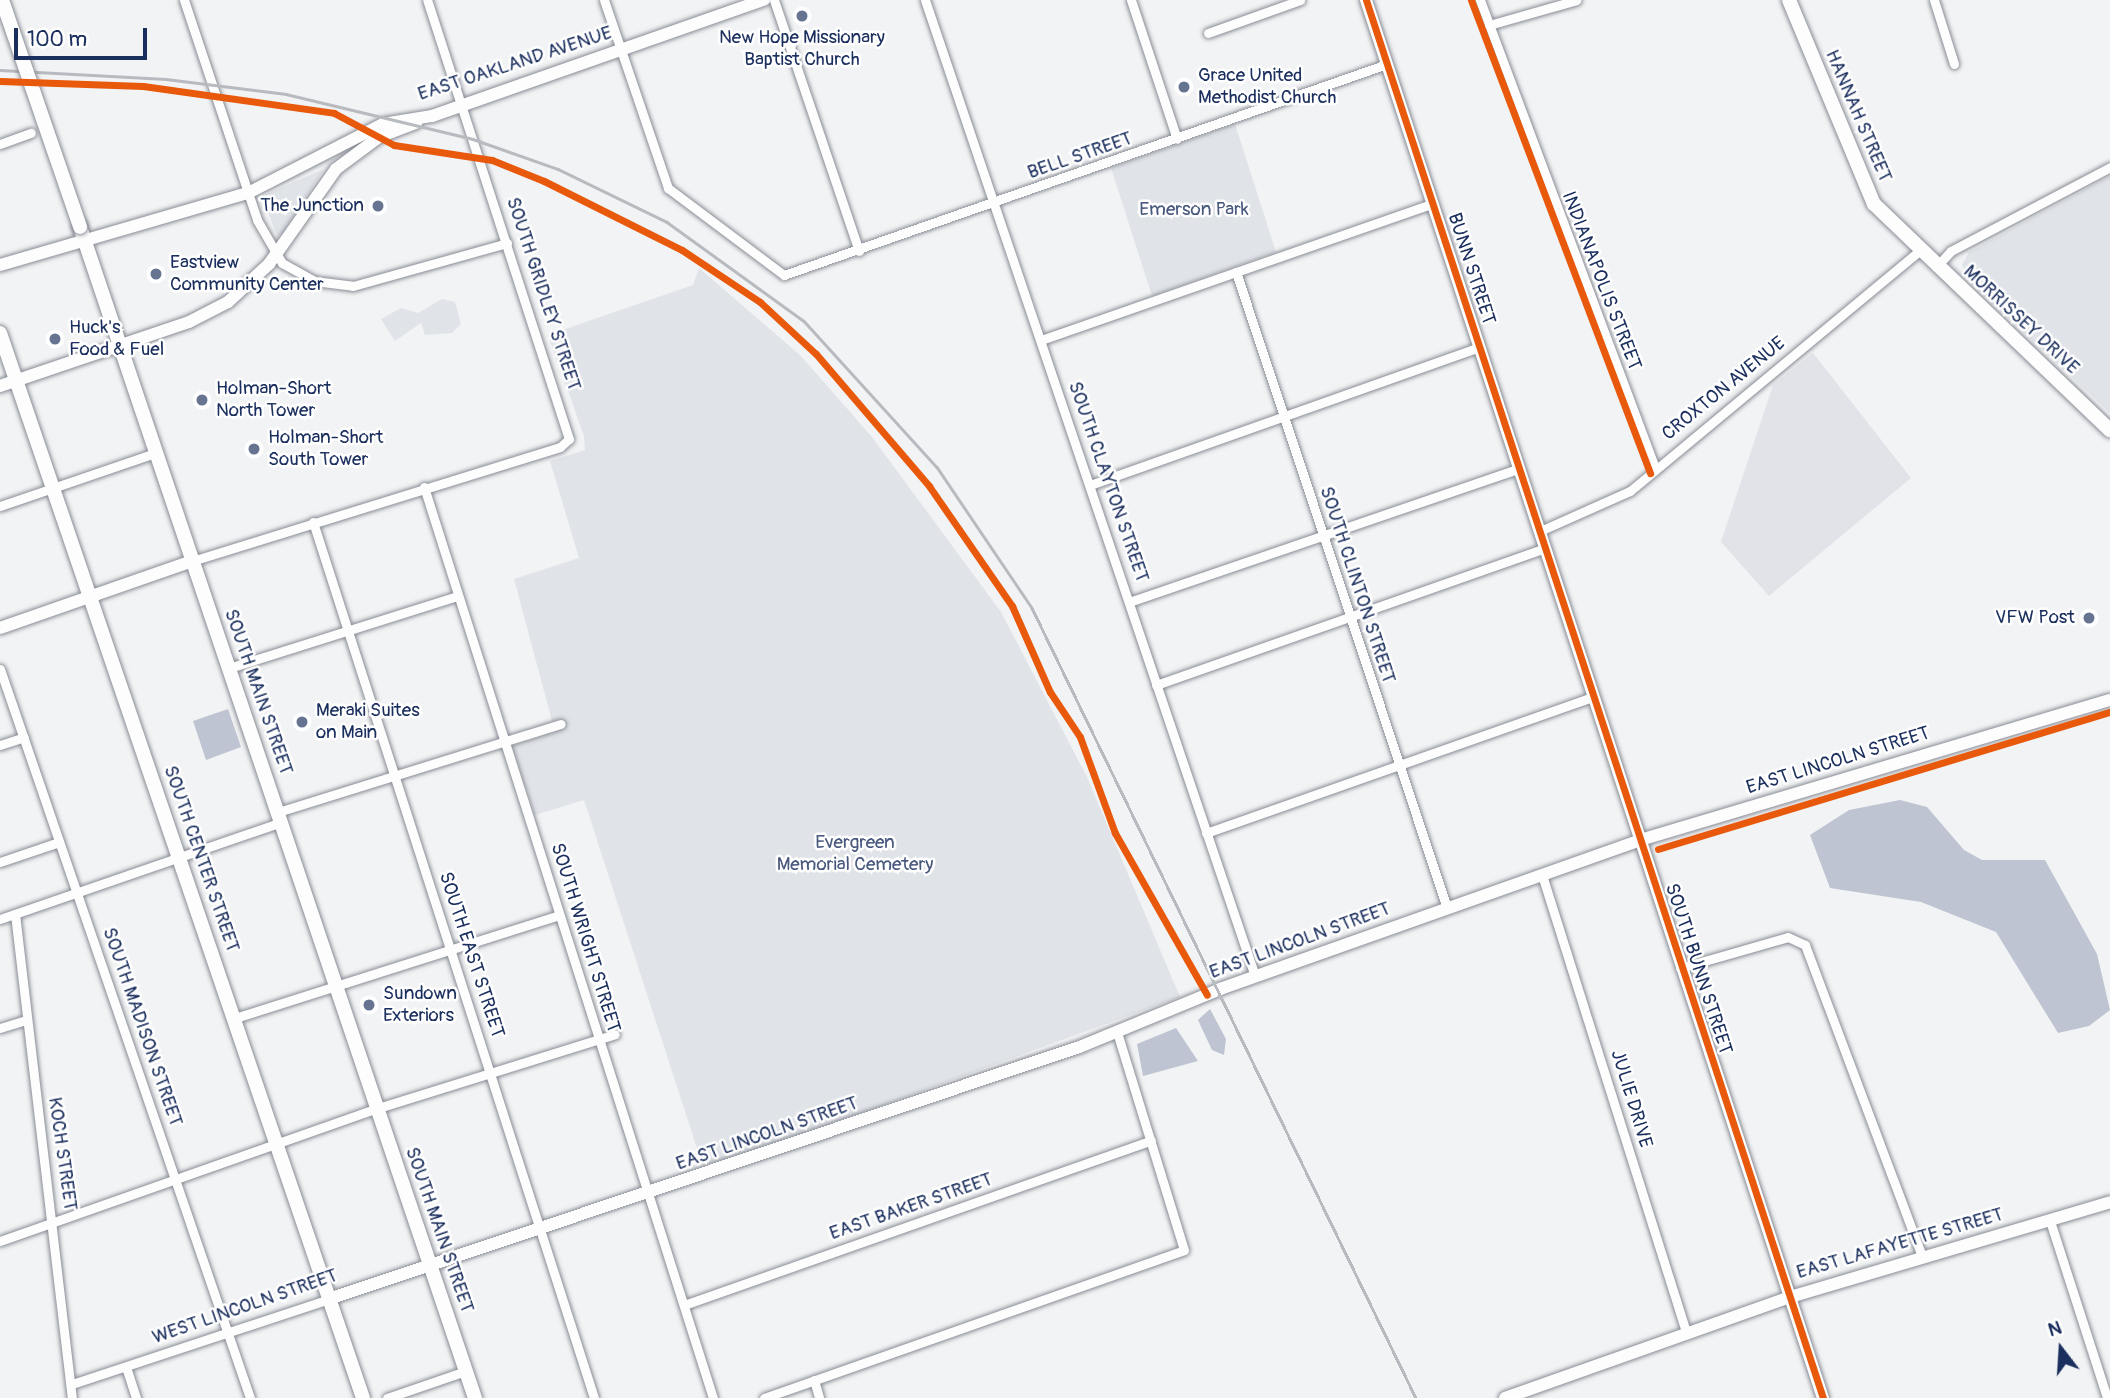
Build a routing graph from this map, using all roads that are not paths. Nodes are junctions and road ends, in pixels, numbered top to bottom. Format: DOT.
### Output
graph roads {
  1 [pos="2,0"];
  2 [pos="184,0"];
  3 [pos="427,0"];
  4 [pos="604,0"];
  5 [pos="764,0"];
  6 [pos="774,0"];
  7 [pos="925,0"];
  8 [pos="1131,0"];
  9 [pos="1300,0"];
  10 [pos="1366,0"];
  11 [pos="1480,0"];
  12 [pos="1577,0"];
  13 [pos="1789,0"];
  14 [pos="1934,0"];
  15 [pos="1489,25"];
  16 [pos="1208,33"];
  17 [pos="620,51"];
  18 [pos="1387,64"];
  19 [pos="1954,64"];
  20 [pos="462,106"];
  21 [pos="432,116"];
  22 [pos="31,133"];
  23 [pos="1177,139"];
  24 [pos="0,144"];
  25 [pos="2110,167"];
  26 [pos="248,193"];
  27 [pos="996,204"];
  28 [pos="1432,204"];
  29 [pos="82,232"];
  30 [pos="507,243"];
  31 [pos="859,251"];
  32 [pos="1918,252"];
  33 [pos="274,257"];
  34 [pos="0,265"];
  35 [pos="1936,267"];
  36 [pos="1236,272"];
  37 [pos="0,332"];
  38 [pos="1041,340"];
  39 [pos="119,345"];
  40 [pos="1480,347"];
  41 [pos="17,380"];
  42 [pos="0,386"];
  43 [pos="1283,417"];
  44 [pos="2110,430"];
  45 [pos="155,453"];
  46 [pos="1656,467"];
  47 [pos="1518,469"];
  48 [pos="1090,485"];
  49 [pos="424,487"];
  50 [pos="53,488"];
  51 [pos="0,506"];
  52 [pos="313,522"];
  53 [pos="1540,531"];
  54 [pos="1322,537"];
  55 [pos="1545,548"];
  56 [pos="192,561"];
  57 [pos="90,595"];
  58 [pos="457,596"];
  59 [pos="1129,602"];
  60 [pos="1349,618"];
  61 [pos="0,628"];
  62 [pos="348,630"];
  63 [pos="229,668"];
  64 [pos="0,669"];
  65 [pos="1156,685"];
  66 [pos="1592,697"];
  67 [pos="2110,700"];
  68 [pos="561,724"];
  69 [pos="24,737"];
  70 [pos="504,742"];
  71 [pos="0,746"];
  72 [pos="1399,765"];
  73 [pos="395,775"];
  74 [pos="280,817"];
  75 [pos="1206,833"];
  76 [pos="1640,840"];
  77 [pos="59,842"];
  78 [pos="181,857"];
  79 [pos="0,862"];
  80 [pos="1542,875"];
  81 [pos="77,894"];
  82 [pos="1447,908"];
  83 [pos="15,914"];
  84 [pos="559,915"];
  85 [pos="0,919"];
  86 [pos="450,949"];
  87 [pos="1680,968"];
  88 [pos="1255,976"];
  89 [pos="337,984"];
  90 [pos="235,1018"];
  91 [pos="27,1020"];
  92 [pos="0,1028"];
  93 [pos="1117,1032"];
  94 [pos="615,1034"];
  95 [pos="598,1039"];
  96 [pos="490,1073"];
  97 [pos="378,1108"];
  98 [pos="1151,1141"];
  99 [pos="278,1144"];
  100 [pos="176,1180"];
  101 [pos="648,1195"];
  102 [pos="2110,1202"];
  103 [pos="2050,1220"];
  104 [pos="54,1223"];
  105 [pos="541,1228"];
  106 [pos="0,1241"];
  107 [pos="1922,1257"];
  108 [pos="430,1264"];
  109 [pos="1790,1297"];
  110 [pos="329,1299"];
  111 [pos="684,1305"];
  112 [pos="228,1333"];
  113 [pos="1686,1333"];
  114 [pos="126,1367"];
  115 [pos="466,1371"];
  116 [pos="814,1380"];
  117 [pos="72,1384"];
  118 [pos="1523,1395"];
  119 [pos="72,1398"];
  120 [pos="136,1398"];
  121 [pos="250,1398"];
  122 [pos="363,1398"];
  123 [pos="387,1398"];
  124 [pos="475,1398"];
  125 [pos="594,1398"];
  126 [pos="713,1398"];
  127 [pos="764,1398"];
  128 [pos="819,1398"];
  129 [pos="1505,1398"];
  130 [pos="1823,1398"];
  131 [pos="2107,1398"];
  1 -- 29 [label="main road, SOUTH MAIN STREET, bridge"];
  2 -- 26 [label="street"];
  3 -- 20 [label="street, SOUTH GRIDLEY STREET"];
  4 -- 17 [label="street"];
  5 -- 17 [label="main road, EAST OAKLAND AVENUE"];
  6 -- 31 [label="street"];
  7 -- 27 [label="street, SOUTH CLAYTON STREET"];
  8 -- 23 [label="street"];
  9 -- 16 [label="street"];
  10 -- 18 [label="main road, BUNN STREET"];
  11 -- 15 [label="street, INDIANAPOLIS STREET"];
  12 -- 15 [label="street"];
  13 -- 32 [label="main road, HANNAH STREET"];
  14 -- 19 [label="street"];
  15 -- 46 [label="street, INDIANAPOLIS STREET"];
  17 -- 20 [label="main road, EAST OAKLAND AVENUE"];
  17 -- 31 [label="street, BELL STREET"];
  18 -- 23 [label="street, BELL STREET"];
  18 -- 28 [label="main road, BUNN STREET"];
  20 -- 21 [label="main road, EAST OAKLAND AVENUE"];
  20 -- 30 [label="street, SOUTH GRIDLEY STREET"];
  21 -- 26 [label="main road, EAST OAKLAND AVENUE"];
  21 -- 33 [label="main road"];
  22 -- 24 [label="street"];
  23 -- 27 [label="street, BELL STREET"];
  25 -- 35 [label="street"];
  26 -- 29 [label="main road, EAST OAKLAND AVENUE"];
  26 -- 33 [label="street"];
  27 -- 31 [label="street, BELL STREET"];
  27 -- 38 [label="street, SOUTH CLAYTON STREET"];
  28 -- 36 [label="street"];
  28 -- 40 [label="main road, BUNN STREET"];
  29 -- 34 [label="main road, EAST OAKLAND AVENUE"];
  29 -- 39 [label="main road, SOUTH MAIN STREET"];
  30 -- 33 [label="street"];
  30 -- 49 [label="street, SOUTH GRIDLEY STREET"];
  32 -- 35 [label="main road, HANNAH STREET"];
  32 -- 46 [label="street, CROXTON AVENUE"];
  33 -- 39 [label="main road"];
  35 -- 44 [label="main road, MORRISSEY DRIVE"];
  36 -- 38 [label="street"];
  36 -- 43 [label="street, SOUTH CLINTON STREET"];
  37 -- 41 [label="main road, SOUTH CENTER STREET"];
  38 -- 48 [label="street, SOUTH CLAYTON STREET"];
  39 -- 41 [label="main road"];
  39 -- 45 [label="main road, SOUTH MAIN STREET"];
  40 -- 43 [label="street"];
  40 -- 47 [label="main road, BUNN STREET"];
  41 -- 42 [label="main road"];
  41 -- 50 [label="main road, SOUTH CENTER STREET"];
  43 -- 48 [label="street"];
  43 -- 54 [label="street, SOUTH CLINTON STREET"];
  45 -- 50 [label="street"];
  45 -- 56 [label="main road, SOUTH MAIN STREET"];
  46 -- 53 [label="street, CROXTON AVENUE"];
  47 -- 53 [label="main road, BUNN STREET"];
  47 -- 54 [label="street"];
  48 -- 59 [label="street, SOUTH CLAYTON STREET"];
  49 -- 52 [label="street"];
  49 -- 58 [label="street, SOUTH WRIGHT STREET"];
  50 -- 51 [label="street"];
  50 -- 57 [label="main road, SOUTH CENTER STREET"];
  52 -- 56 [label="street"];
  52 -- 62 [label="street, SOUTH EAST STREET"];
  53 -- 55 [label="main road, BUNN STREET"];
  54 -- 59 [label="street"];
  54 -- 60 [label="street, SOUTH CLINTON STREET"];
  55 -- 60 [label="street"];
  55 -- 66 [label="main road, SOUTH BUNN STREET"];
  56 -- 57 [label="main road"];
  56 -- 63 [label="main road, SOUTH MAIN STREET"];
  57 -- 61 [label="main road"];
  57 -- 78 [label="main road, SOUTH CENTER STREET"];
  58 -- 62 [label="street"];
  58 -- 70 [label="street, SOUTH WRIGHT STREET"];
  59 -- 65 [label="street, SOUTH CLAYTON STREET"];
  60 -- 65 [label="street"];
  60 -- 72 [label="street, SOUTH CLINTON STREET"];
  62 -- 63 [label="street"];
  62 -- 73 [label="street, SOUTH EAST STREET"];
  63 -- 74 [label="main road, SOUTH MAIN STREET"];
  64 -- 69 [label="street, SOUTH MADISON STREET"];
  65 -- 75 [label="street, SOUTH CLAYTON STREET"];
  66 -- 72 [label="street"];
  66 -- 76 [label="main road, SOUTH BUNN STREET"];
  67 -- 76 [label="main road, EAST LINCOLN STREET"];
  68 -- 70 [label="street"];
  69 -- 71 [label="street"];
  69 -- 77 [label="street, SOUTH MADISON STREET"];
  70 -- 73 [label="street"];
  70 -- 84 [label="street, SOUTH WRIGHT STREET"];
  72 -- 75 [label="street"];
  72 -- 82 [label="street, SOUTH CLINTON STREET"];
  73 -- 74 [label="street"];
  73 -- 86 [label="street, SOUTH EAST STREET"];
  74 -- 78 [label="street"];
  74 -- 89 [label="main road, SOUTH MAIN STREET"];
  75 -- 88 [label="street, SOUTH CLAYTON STREET"];
  76 -- 80 [label="main road, EAST LINCOLN STREET"];
  76 -- 87 [label="main road, SOUTH BUNN STREET"];
  77 -- 79 [label="street"];
  77 -- 81 [label="street, SOUTH MADISON STREET"];
  78 -- 81 [label="street"];
  78 -- 90 [label="main road, SOUTH CENTER STREET"];
  80 -- 82 [label="main road, EAST LINCOLN STREET"];
  80 -- 113 [label="street, JULIE DRIVE"];
  81 -- 83 [label="street"];
  81 -- 100 [label="street, SOUTH MADISON STREET"];
  82 -- 88 [label="main road, EAST LINCOLN STREET"];
  83 -- 85 [label="street"];
  83 -- 91 [label="street, KOCH STREET"];
  84 -- 86 [label="street"];
  84 -- 95 [label="street, SOUTH WRIGHT STREET"];
  86 -- 89 [label="street"];
  86 -- 96 [label="street, SOUTH EAST STREET"];
  87 -- 107 [label="street"];
  87 -- 109 [label="main road, SOUTH BUNN STREET"];
  88 -- 93 [label="main road, EAST LINCOLN STREET"];
  89 -- 90 [label="street"];
  89 -- 97 [label="main road, SOUTH MAIN STREET"];
  90 -- 99 [label="main road, SOUTH CENTER STREET"];
  91 -- 92 [label="street"];
  91 -- 104 [label="street, KOCH STREET"];
  93 -- 98 [label="street"];
  93 -- 101 [label="main road, EAST LINCOLN STREET"];
  94 -- 95 [label="street"];
  95 -- 96 [label="street"];
  95 -- 101 [label="street, SOUTH WRIGHT STREET"];
  96 -- 97 [label="street"];
  96 -- 105 [label="street, SOUTH EAST STREET"];
  97 -- 99 [label="street"];
  97 -- 108 [label="main road, SOUTH MAIN STREET"];
  98 -- 111 [label="street, EAST BAKER STREET"];
  98 -- 116 [label="street"];
  99 -- 100 [label="street"];
  99 -- 110 [label="main road, SOUTH CENTER STREET"];
  100 -- 104 [label="street"];
  100 -- 112 [label="street, SOUTH MADISON STREET"];
  101 -- 105 [label="main road, EAST LINCOLN STREET"];
  101 -- 111 [label="street, SOUTH WRIGHT STREET"];
  102 -- 103 [label="main road, EAST LAFAYETTE STREET"];
  103 -- 107 [label="main road, EAST LAFAYETTE STREET"];
  103 -- 131 [label="street"];
  104 -- 106 [label="street"];
  104 -- 117 [label="street, KOCH STREET"];
  105 -- 108 [label="main road, EAST LINCOLN STREET"];
  105 -- 125 [label="street, SOUTH EAST STREET"];
  107 -- 109 [label="main road, EAST LAFAYETTE STREET"];
  108 -- 110 [label="main road, WEST LINCOLN STREET"];
  108 -- 115 [label="main road, SOUTH MAIN STREET"];
  109 -- 113 [label="main road, EAST LAFAYETTE STREET"];
  109 -- 130 [label="main road, SOUTH BUNN STREET"];
  110 -- 112 [label="street, WEST LINCOLN STREET"];
  110 -- 122 [label="main road, SOUTH CENTER STREET"];
  111 -- 126 [label="street, SOUTH WRIGHT STREET"];
  112 -- 114 [label="street, WEST LINCOLN STREET"];
  112 -- 121 [label="street, SOUTH MADISON STREET"];
  113 -- 118 [label="main road, EAST LAFAYETTE STREET"];
  114 -- 117 [label="street, WEST LINCOLN STREET"];
  114 -- 120 [label="street"];
  115 -- 123 [label="street"];
  115 -- 124 [label="main road, SOUTH MAIN STREET"];
  116 -- 127 [label="street"];
  116 -- 128 [label="street"];
  117 -- 119 [label="street, KOCH STREET"];
  118 -- 129 [label="main road, EAST LAFAYETTE STREET"];
}
